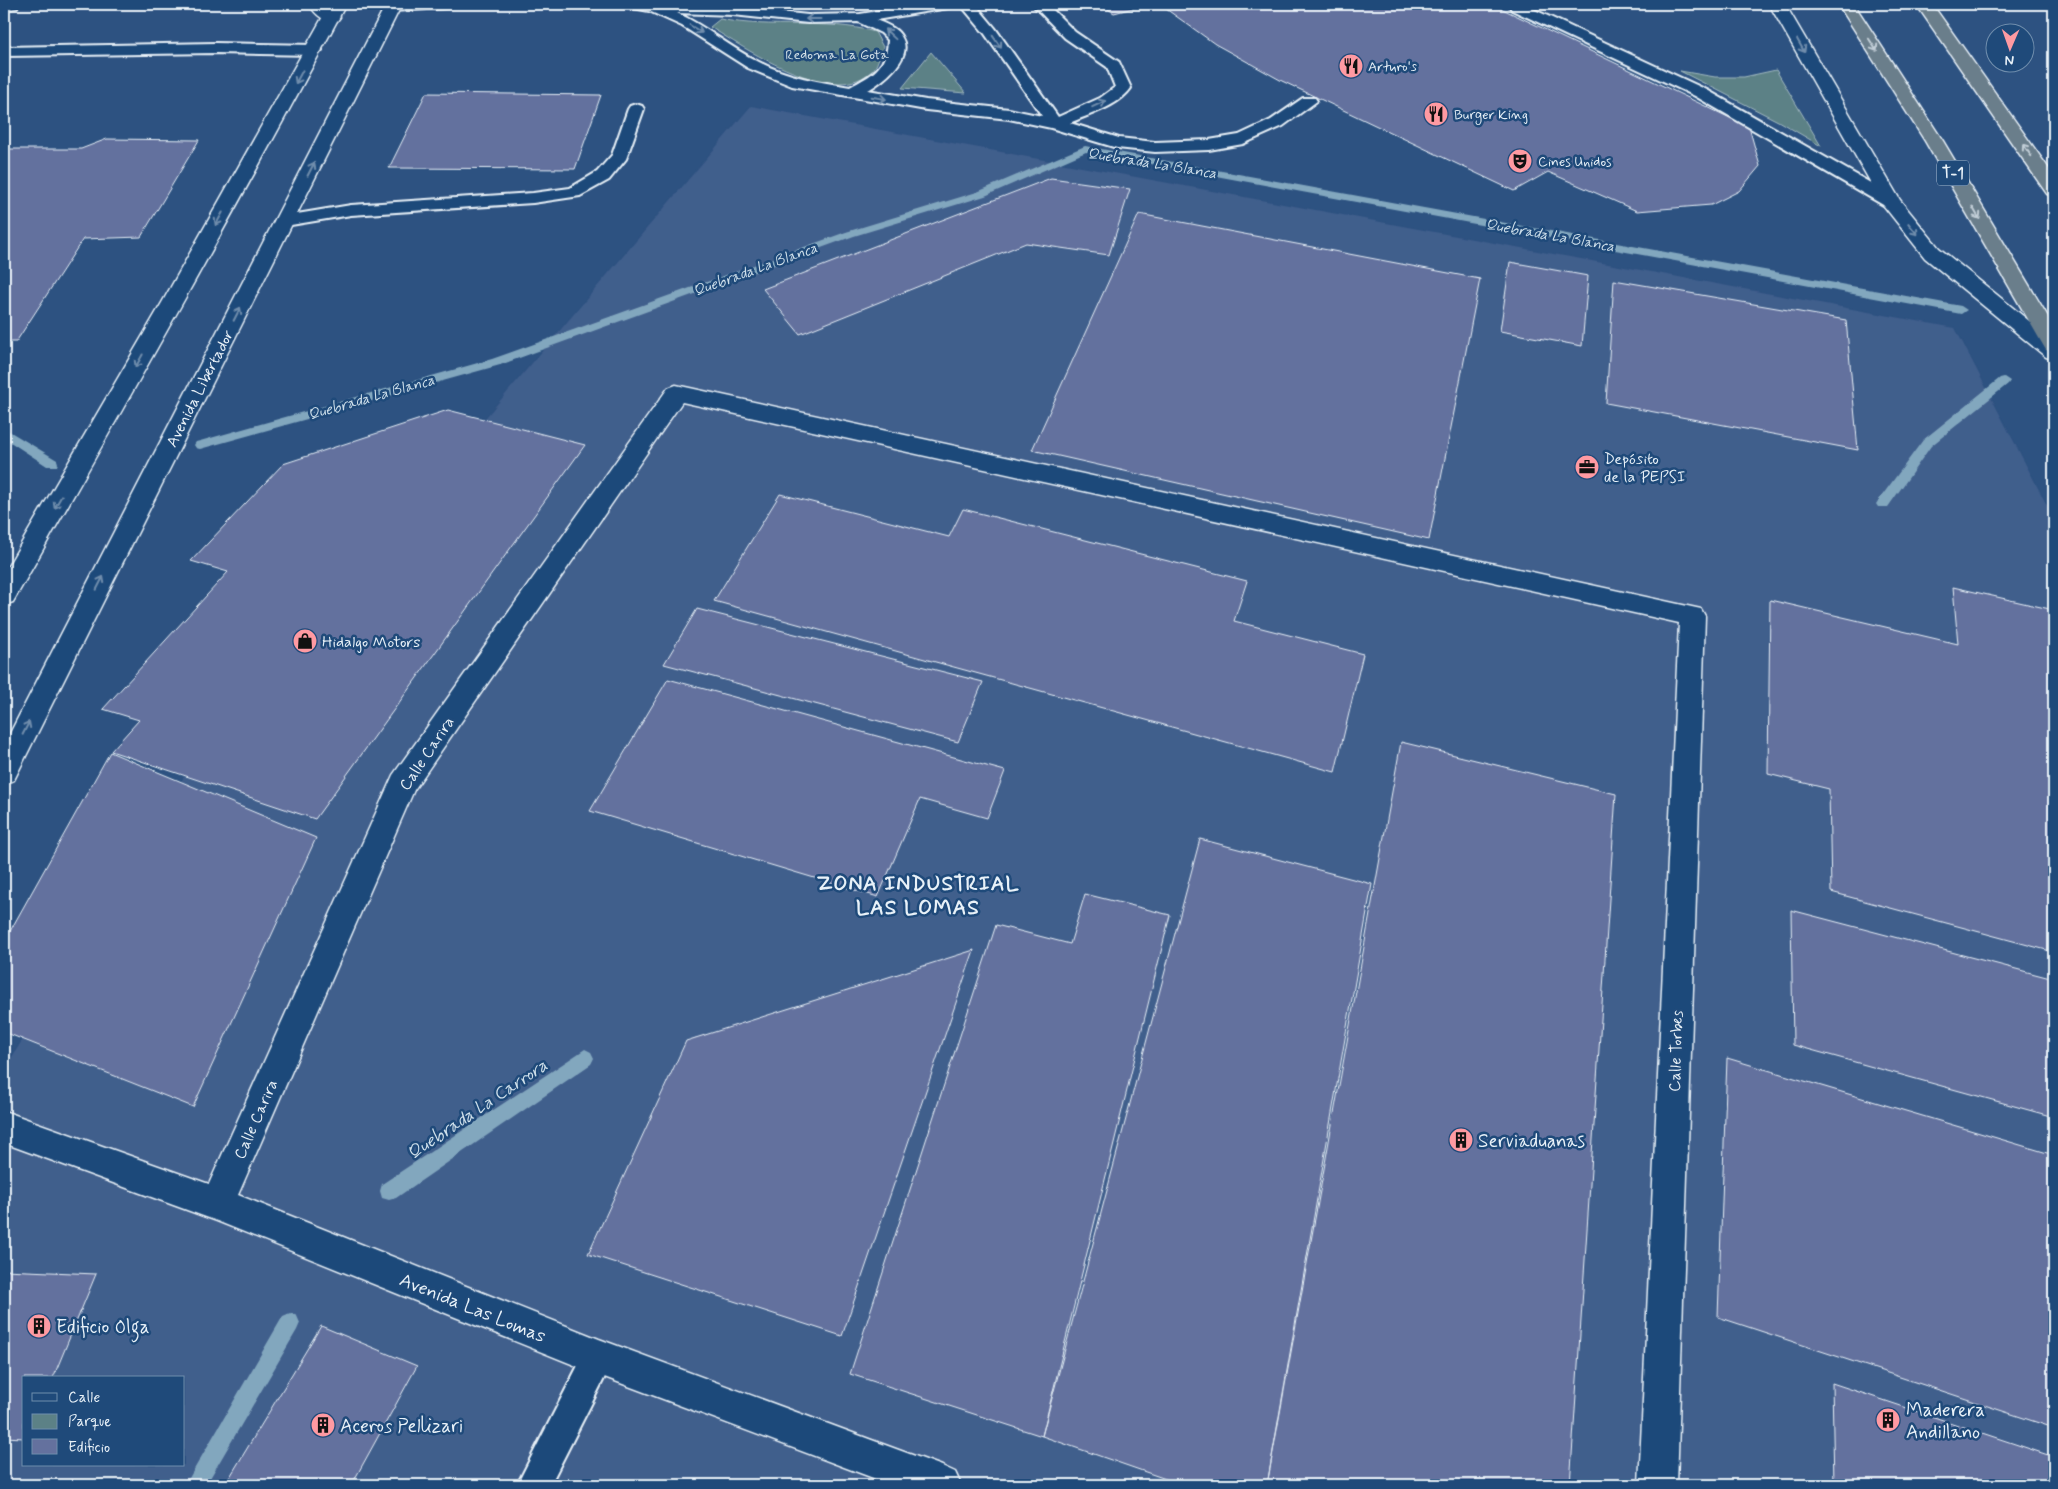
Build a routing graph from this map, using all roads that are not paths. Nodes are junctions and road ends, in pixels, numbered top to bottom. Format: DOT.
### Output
graph roads {
  1 [pos="11,4"];
  2 [pos="445,4"];
  3 [pos="633,4"];
  4 [pos="948,4"];
  5 [pos="967,4"];
  6 [pos="1039,4"];
  7 [pos="1777,4"];
  8 [pos="1846,4"];
  9 [pos="1924,4"];
  10 [pos="4,5"];
  11 [pos="393,5"];
  12 [pos="1517,7"];
  13 [pos="329,8"];
  14 [pos="653,8"];
  15 [pos="860,18"];
  16 [pos="314,50"];
  17 [pos="4,52"];
  18 [pos="852,93"];
  19 [pos="1309,101"];
  20 [pos="636,109"];
  21 [pos="1055,124"];
  22 [pos="2054,190"];
  23 [pos="1891,202"];
  24 [pos="285,221"];
  25 [pos="2054,345"];
  26 [pos="2054,352"];
  27 [pos="4,595"];
  28 [pos="1692,616"];
  29 [pos="4,772"];
  30 [pos="4,1127"];
  31 [pos="218,1204"];
  32 [pos="599,1358"];
  33 [pos="533,1485"];
  34 [pos="942,1485"];
  35 [pos="1658,1485"];
  1 -- 10 [label="street"];
  2 -- 11 [label="lane"];
  3 -- 14 [label="lane"];
  4 -- 15 [label="lane"];
  5 -- 21 [label="lane, one-way"];
  21 -- 6 [label="lane, one-way"];
  7 -- 23 [label="street, one-way"];
  8 -- 25 [label="highway, T-1, one-way"];
  22 -- 9 [label="highway, one-way"];
  24 -- 11 [label="street, Avenida Libertador, one-way"];
  12 -- 23 [label="lane"];
  13 -- 16 [label="street"];
  15 -- 14 [label="lane, one-way"];
  14 -- 18 [label="lane, one-way"];
  18 -- 15 [label="lane, one-way"];
  16 -- 17 [label="lane"];
  16 -- 27 [label="street, one-way"];
  18 -- 21 [label="lane, one-way"];
  19 -- 21 [label="lane"];
  20 -- 24 [label="lane"];
  23 -- 26 [label="street, one-way"];
  29 -- 24 [label="street, Avenida Libertador, one-way"];
  28 -- 31 [label="street, Calle Carira"];
  28 -- 35 [label="street, Calle Torbes"];
  30 -- 31 [label="street, Avenida Las Lomas"];
  31 -- 32 [label="street, Avenida Las Lomas"];
  32 -- 33 [label="lane"];
  32 -- 34 [label="street, Avenida Las Lomas"];
}
